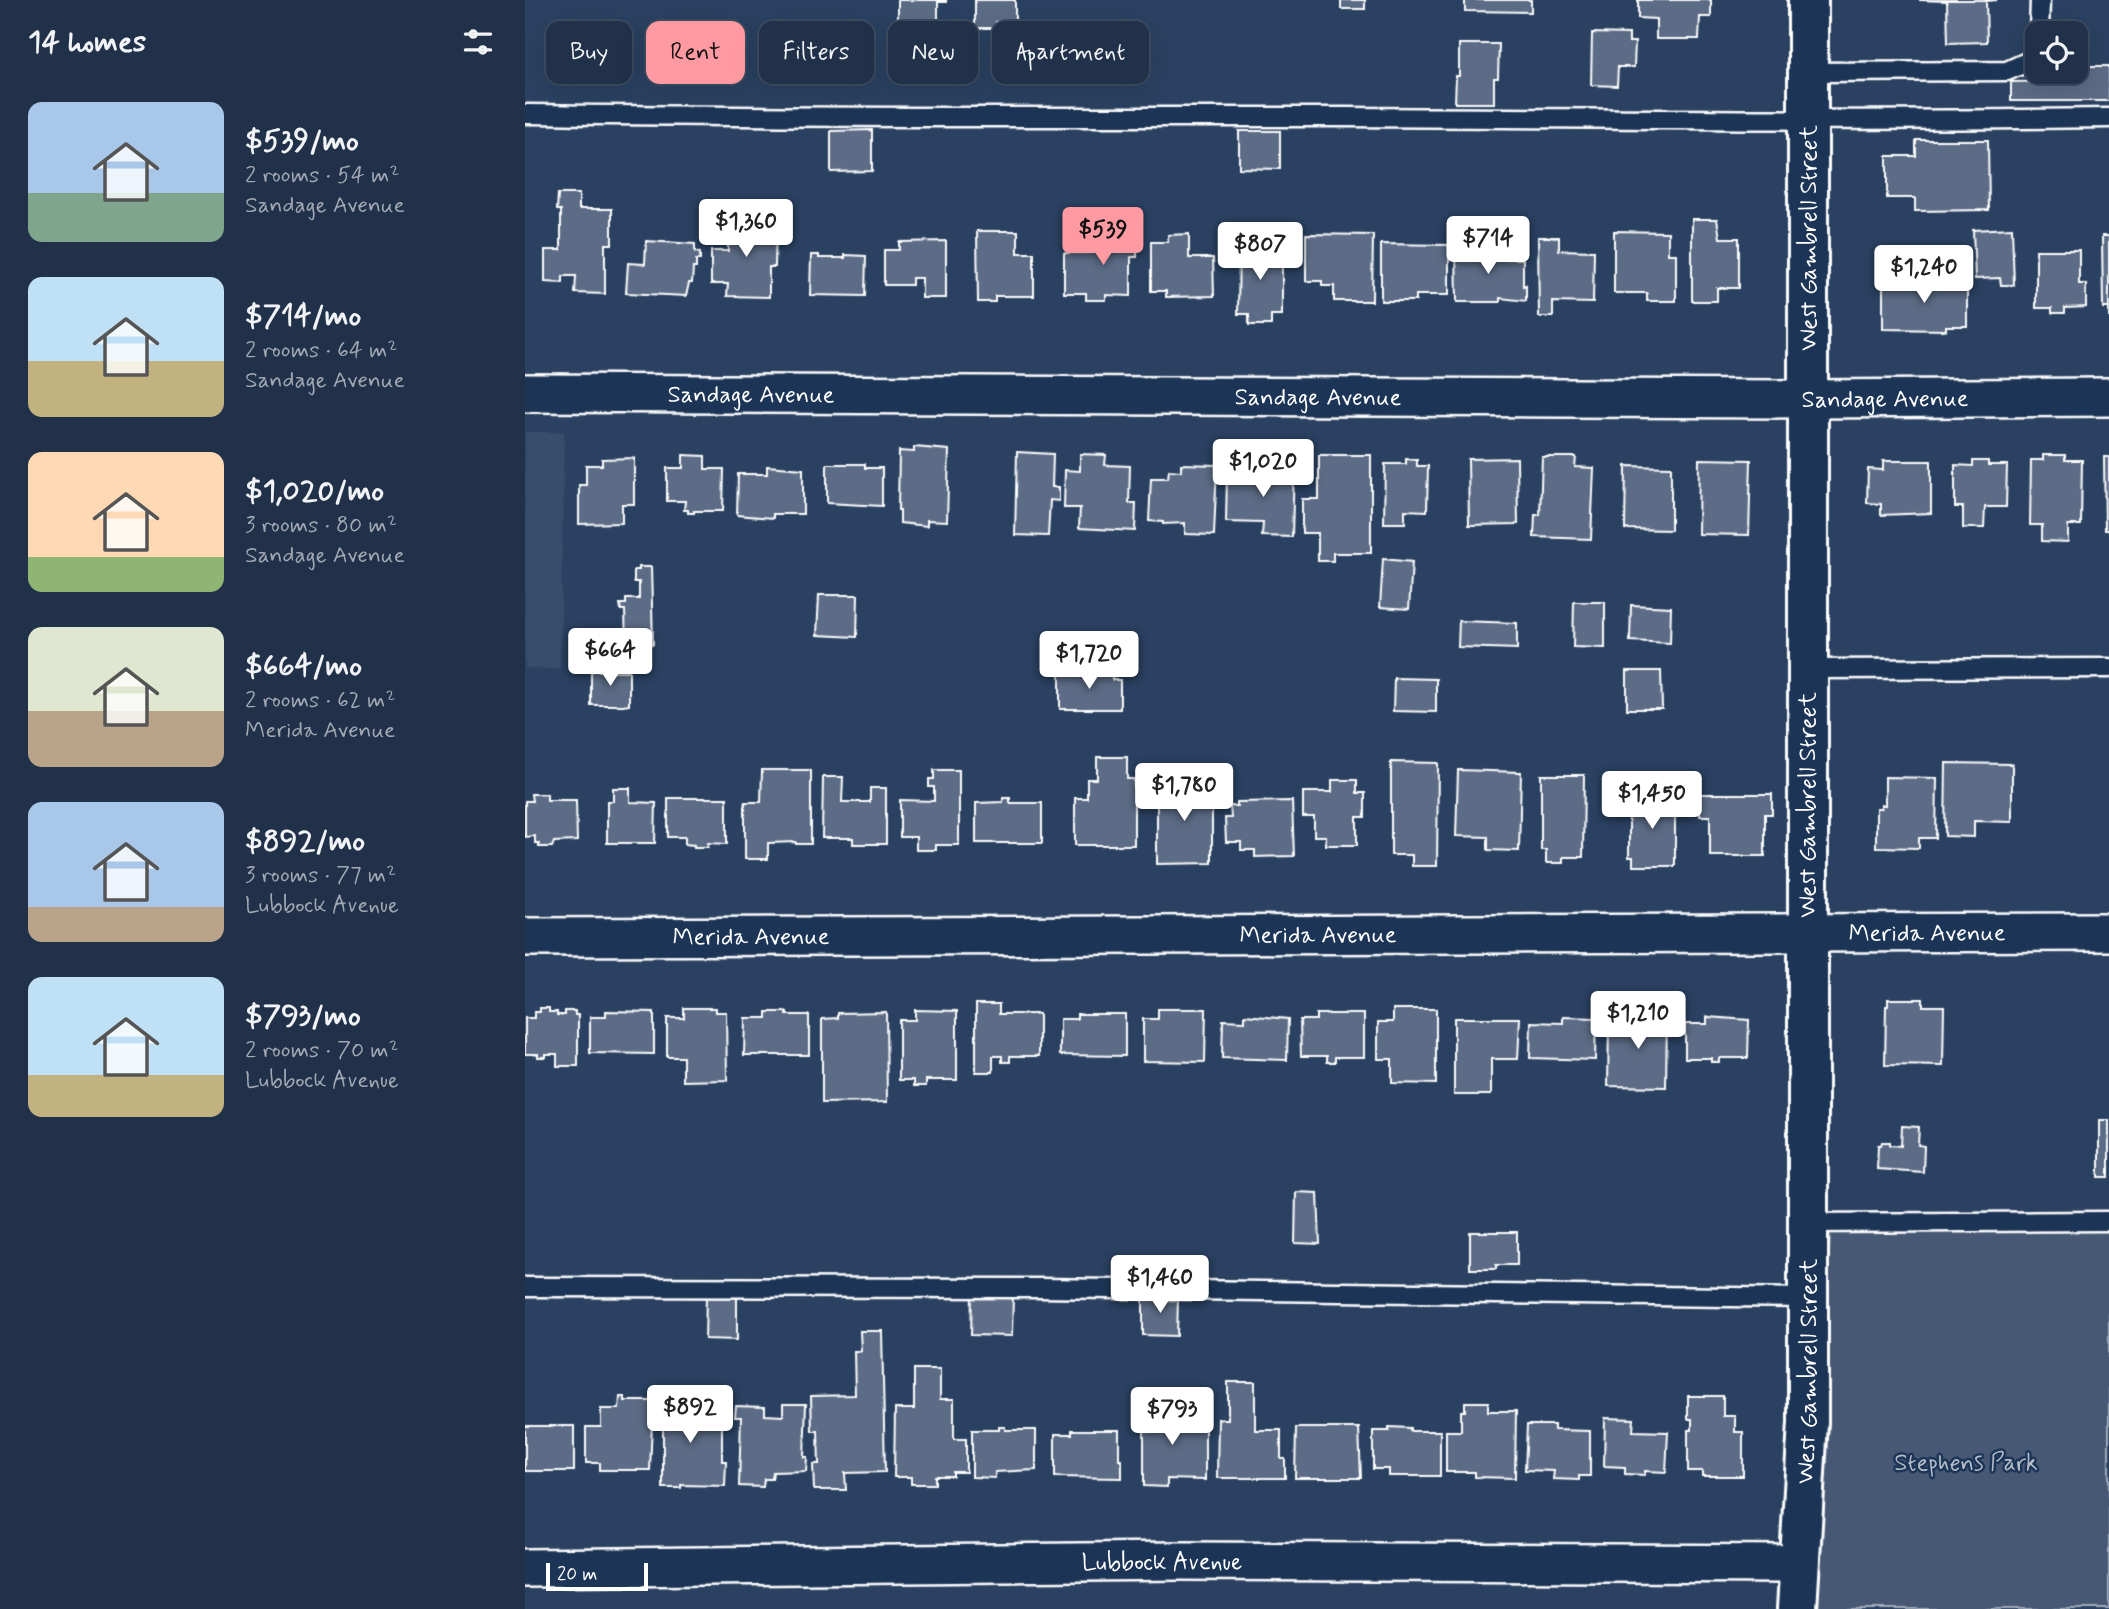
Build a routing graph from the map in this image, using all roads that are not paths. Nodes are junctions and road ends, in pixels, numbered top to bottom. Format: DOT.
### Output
graph roads {
  1 [pos="1808,0"];
  2 [pos="2040,0"];
  3 [pos="2039,21"];
  4 [pos="2025,63"];
  5 [pos="1808,72"];
  6 [pos="525,114"];
  7 [pos="2109,118"];
  8 [pos="1808,121"];
  9 [pos="525,393"];
  10 [pos="2109,397"];
  11 [pos="1808,399"];
  12 [pos="2109,668"];
  13 [pos="1808,669"];
  14 [pos="2109,932"];
  15 [pos="1807,933"];
  16 [pos="525,937"];
  17 [pos="2109,1221"];
  18 [pos="1807,1223"];
  19 [pos="525,1287"];
  20 [pos="1807,1298"];
  21 [pos="1800,1564"];
  22 [pos="525,1568"];
  23 [pos="1797,1609"];
  1 -- 5 [label="street, West Gambrell Street"];
  2 -- 3 [label="lane"];
  4 -- 5 [label="lane"];
  5 -- 8 [label="street, West Gambrell Street"];
  6 -- 8 [label="lane"];
  7 -- 8 [label="lane"];
  8 -- 11 [label="street, West Gambrell Street"];
  9 -- 11 [label="street, Sandage Avenue"];
  10 -- 11 [label="street, Sandage Avenue"];
  11 -- 13 [label="street, West Gambrell Street"];
  12 -- 13 [label="lane"];
  13 -- 15 [label="street, West Gambrell Street"];
  14 -- 15 [label="street, Merida Avenue"];
  15 -- 16 [label="street, Merida Avenue"];
  15 -- 18 [label="street, West Gambrell Street"];
  17 -- 18 [label="lane"];
  18 -- 20 [label="street, West Gambrell Street"];
  19 -- 20 [label="lane"];
  20 -- 21 [label="street, West Gambrell Street"];
  21 -- 22 [label="street, Lubbock Avenue"];
  21 -- 23 [label="street, West Gambrell Street"];
}
